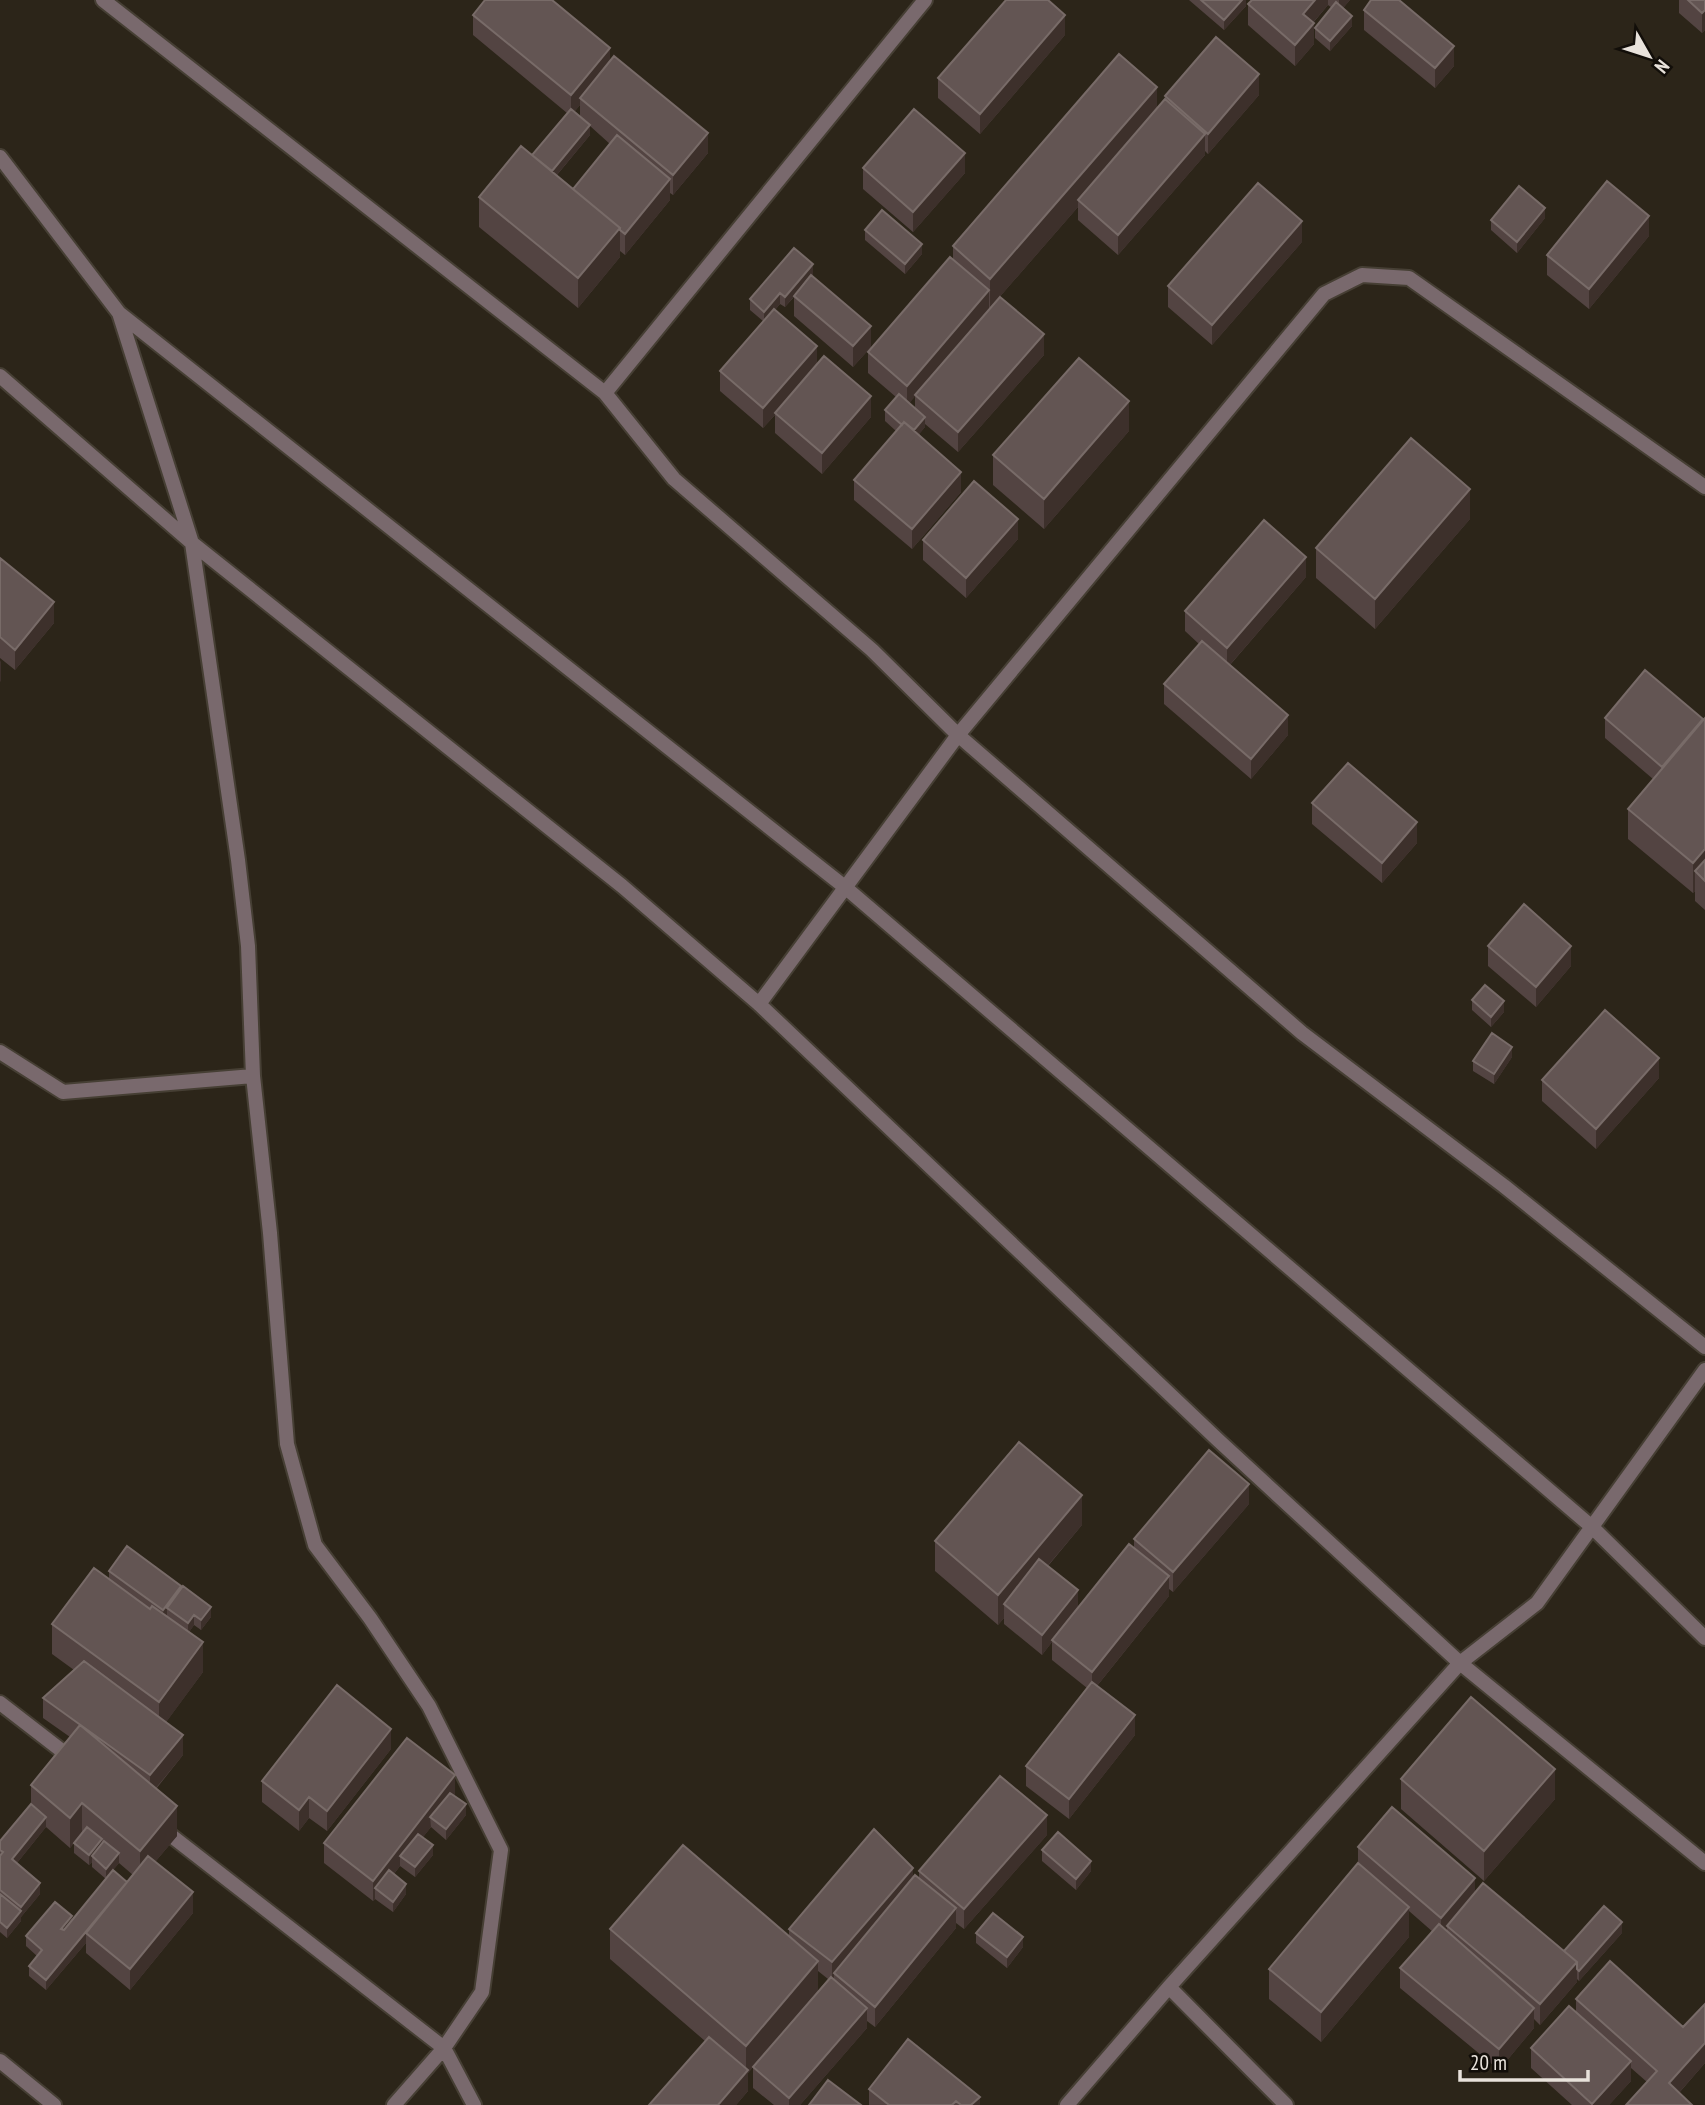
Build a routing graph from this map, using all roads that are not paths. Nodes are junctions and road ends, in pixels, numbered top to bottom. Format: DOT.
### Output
graph roads {
  1 [pos="103,0"];
  2 [pos="925,0"];
  3 [pos="0,158"];
  4 [pos="119,313"];
  5 [pos="0,376"];
  6 [pos="606,393"];
  7 [pos="1705,488"];
  8 [pos="192,544"];
  9 [pos="958,735"];
  10 [pos="846,888"];
  11 [pos="759,1004"];
  12 [pos="0,1052"];
  13 [pos="253,1076"];
  14 [pos="1705,1347"];
  15 [pos="1705,1370"];
  16 [pos="1592,1527"];
  17 [pos="1705,1638"];
  18 [pos="1460,1663"];
  19 [pos="0,1703"];
  20 [pos="83,1768"];
  21 [pos="145,1816"];
  22 [pos="1705,1863"];
  23 [pos="1168,1987"];
  24 [pos="444,2048"];
  25 [pos="0,2061"];
  26 [pos="54,2105"];
  27 [pos="394,2105"];
  28 [pos="474,2105"];
  29 [pos="1067,2105"];
  30 [pos="1286,2105"];
  1 -- 6 [label="street"];
  2 -- 6 [label="street"];
  3 -- 4 [label="street"];
  4 -- 8 [label="street"];
  4 -- 10 [label="street"];
  5 -- 8 [label="street"];
  6 -- 9 [label="street"];
  7 -- 9 [label="street"];
  8 -- 11 [label="street"];
  8 -- 13 [label="street"];
  9 -- 10 [label="street"];
  9 -- 14 [label="street"];
  10 -- 11 [label="street"];
  10 -- 16 [label="street"];
  11 -- 18 [label="street"];
  12 -- 13 [label="street"];
  13 -- 24 [label="street"];
  15 -- 16 [label="street"];
  16 -- 17 [label="street"];
  16 -- 18 [label="street"];
  18 -- 22 [label="street"];
  18 -- 23 [label="street"];
  19 -- 20 [label="street"];
  21 -- 24 [label="street"];
  23 -- 29 [label="street"];
  23 -- 30 [label="street"];
  24 -- 27 [label="street"];
  24 -- 28 [label="street"];
  25 -- 26 [label="street"];
}
